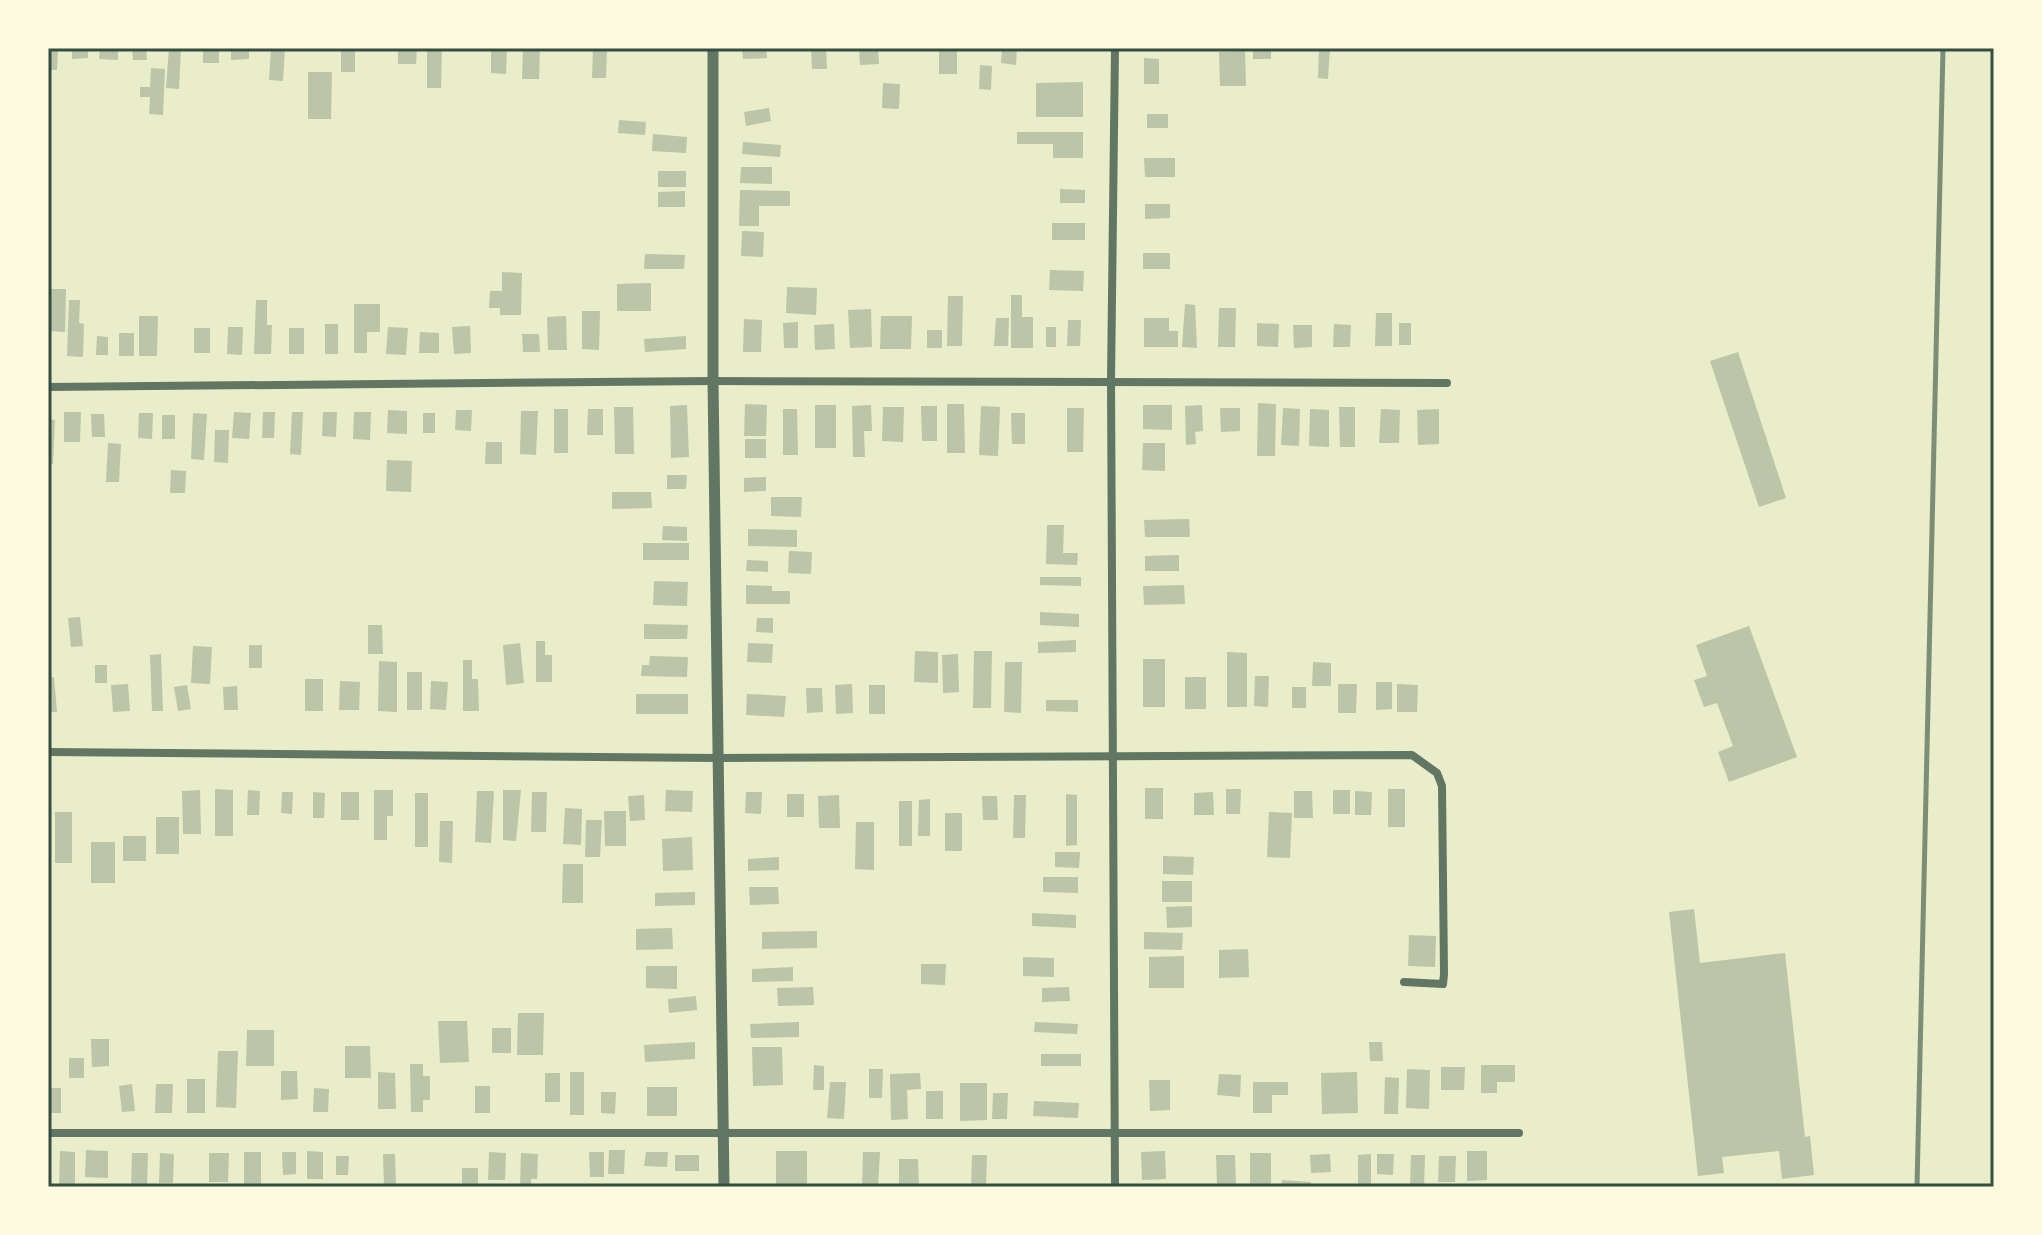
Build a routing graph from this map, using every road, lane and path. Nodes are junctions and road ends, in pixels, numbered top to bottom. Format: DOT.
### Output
graph roads {
  1 [pos="713,48"];
  2 [pos="1115,48"];
  3 [pos="1111,380"];
  4 [pos="713,381"];
  5 [pos="1447,383"];
  6 [pos="48,387"];
  7 [pos="48,752"];
  8 [pos="1111,757"];
  9 [pos="717,758"];
  10 [pos="1404,982"];
  11 [pos="723,1131"];
  12 [pos="48,1133"];
  13 [pos="1114,1133"];
  14 [pos="1519,1133"];
  15 [pos="724,1187"];
  16 [pos="1115,1187"];
  1 -- 4 [label="street"];
  2 -- 3 [label="street"];
  3 -- 4 [label="street"];
  3 -- 5 [label="street"];
  3 -- 8 [label="street"];
  4 -- 6 [label="street"];
  4 -- 9 [label="street"];
  7 -- 9 [label="street"];
  8 -- 9 [label="street"];
  8 -- 10 [label="street"];
  8 -- 13 [label="street"];
  9 -- 11 [label="street"];
  11 -- 12 [label="street"];
  11 -- 13 [label="street"];
  11 -- 15 [label="street"];
  13 -- 14 [label="street"];
  13 -- 16 [label="street"];
}
